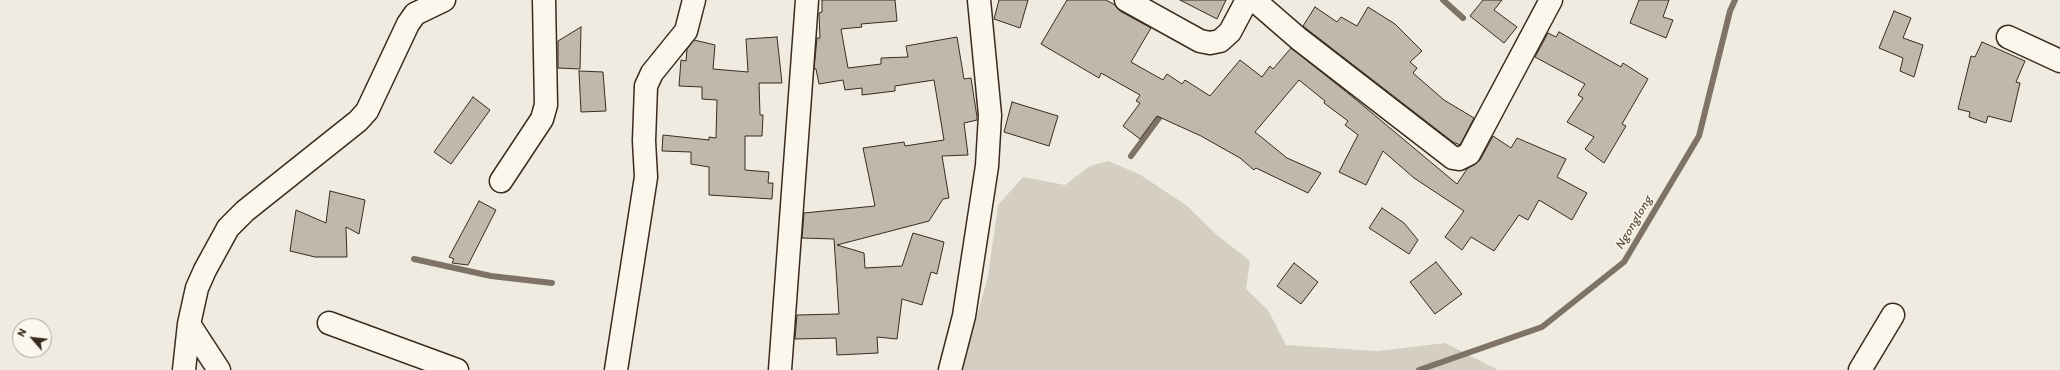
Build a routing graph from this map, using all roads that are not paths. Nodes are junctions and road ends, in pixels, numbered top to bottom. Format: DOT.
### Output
graph roads {
  1 [pos="444,0"];
  2 [pos="544,0"];
  3 [pos="694,0"];
  4 [pos="807,0"];
  5 [pos="979,0"];
  6 [pos="1126,0"];
  7 [pos="1247,0"];
  8 [pos="1254,0"];
  9 [pos="1551,0"];
  10 [pos="2008,37"];
  11 [pos="2060,61"];
  12 [pos="501,181"];
  13 [pos="1893,315"];
  14 [pos="329,323"];
  15 [pos="189,324"];
  16 [pos="184,370"];
  17 [pos="219,370"];
  18 [pos="456,370"];
  19 [pos="616,370"];
  20 [pos="780,370"];
  21 [pos="950,370"];
  22 [pos="1860,370"];
  1 -- 15 [label="street"];
  2 -- 12 [label="street"];
  3 -- 19 [label="street"];
  4 -- 20 [label="street"];
  5 -- 21 [label="street"];
  6 -- 7 [label="street"];
  8 -- 9 [label="street"];
  10 -- 11 [label="street"];
  13 -- 22 [label="street"];
  14 -- 18 [label="street"];
  15 -- 16 [label="street"];
  15 -- 17 [label="street"];
}
